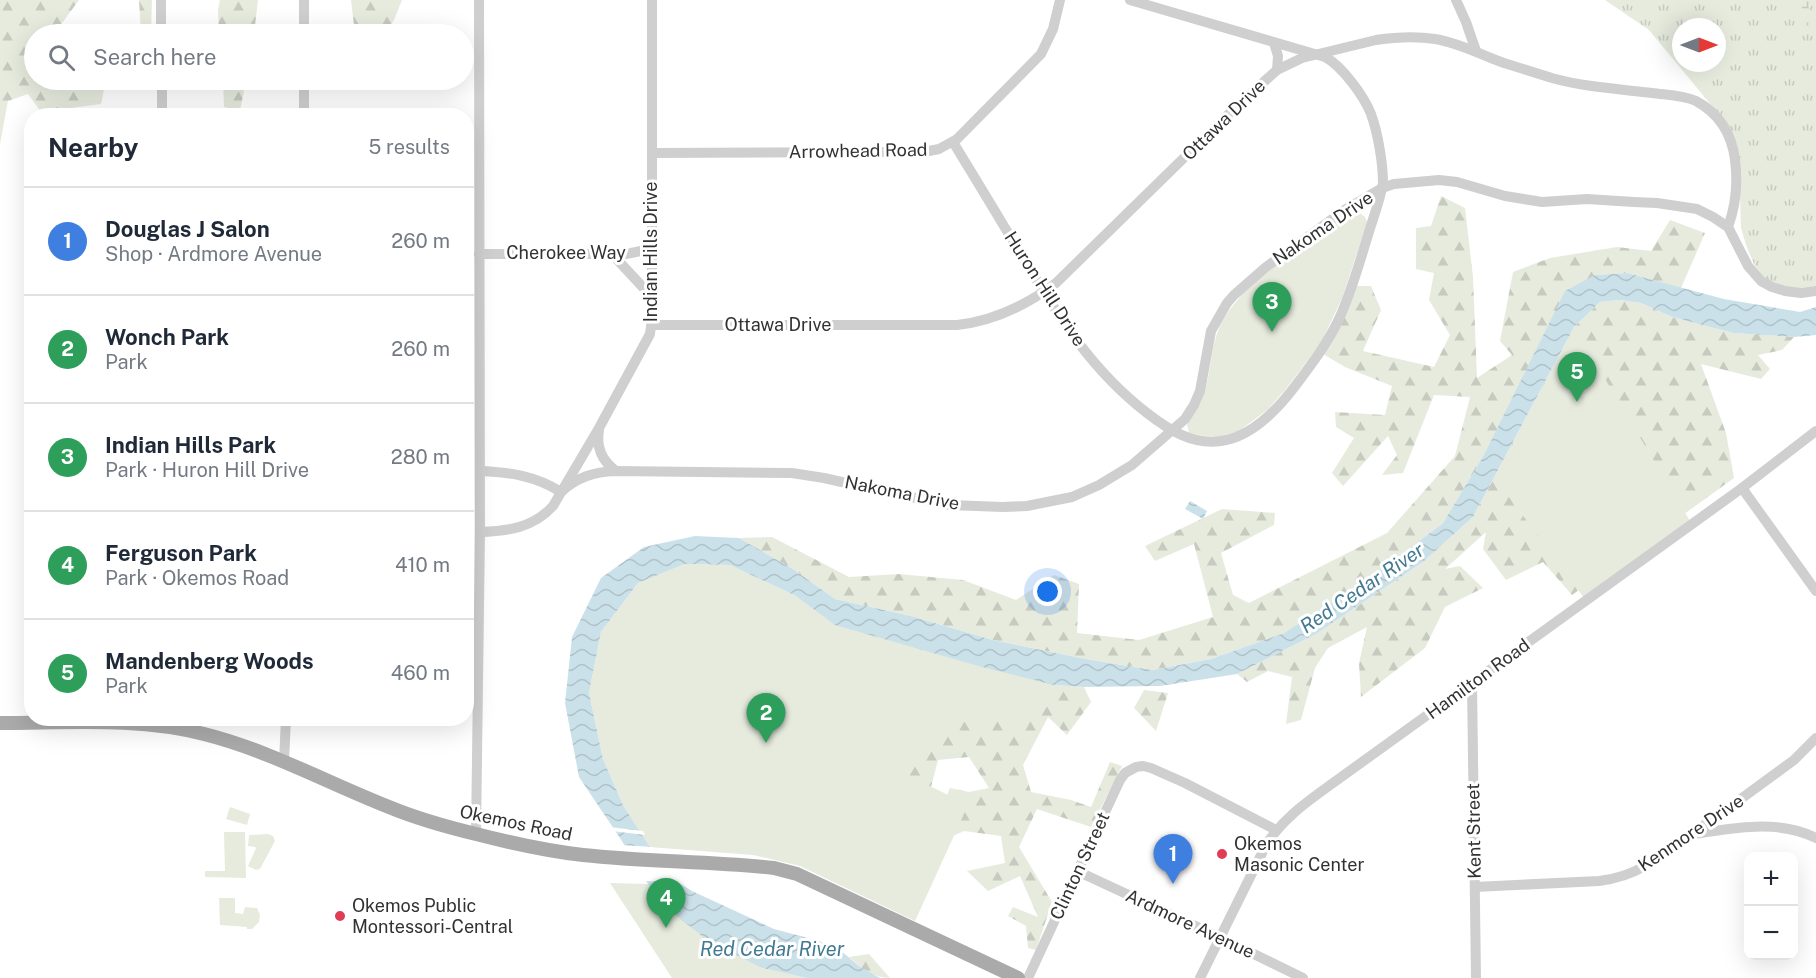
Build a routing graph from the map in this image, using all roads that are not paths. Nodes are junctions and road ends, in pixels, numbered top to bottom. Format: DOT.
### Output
graph roads {
  1 [pos="161,0"];
  2 [pos="304,0"];
  3 [pos="479,0"];
  4 [pos="651,0"];
  5 [pos="1060,0"];
  6 [pos="1130,0"];
  7 [pos="1456,0"];
  8 [pos="162,24"];
  9 [pos="304,24"];
  10 [pos="1274,43"];
  11 [pos="1476,51"];
  12 [pos="1318,54"];
  13 [pos="1277,70"];
  14 [pos="162,90"];
  15 [pos="304,90"];
  16 [pos="162,108"];
  17 [pos="304,108"];
  18 [pos="953,142"];
  19 [pos="652,153"];
  20 [pos="1382,188"];
  21 [pos="1728,227"];
  22 [pos="651,249"];
  23 [pos="479,254"];
  24 [pos="612,254"];
  25 [pos="1816,291"];
  26 [pos="1044,292"];
  27 [pos="652,297"];
  28 [pos="652,325"];
  29 [pos="599,428"];
  30 [pos="1172,431"];
  31 [pos="1816,432"];
  32 [pos="480,471"];
  33 [pos="616,471"];
  34 [pos="1742,488"];
  35 [pos="561,492"];
  36 [pos="480,532"];
  37 [pos="1816,591"];
  38 [pos="1472,683"];
  39 [pos="0,723"];
  40 [pos="24,723"];
  41 [pos="169,726"];
  42 [pos="286,726"];
  43 [pos="1816,738"];
  44 [pos="284,762"];
  45 [pos="1723,812"];
  46 [pos="1736,828"];
  47 [pos="1276,830"];
  48 [pos="476,834"];
  49 [pos="1692,834"];
  50 [pos="1816,838"];
  51 [pos="1077,872"];
  52 [pos="1475,887"];
  53 [pos="1220,937"];
  54 [pos="1018,978"];
  55 [pos="1028,978"];
  56 [pos="1200,978"];
  57 [pos="1303,978"];
  58 [pos="1476,978"];
  1 -- 8 [label="street"];
  2 -- 9 [label="street"];
  3 -- 23 [label="street"];
  4 -- 19 [label="street, Indian Hills Drive"];
  5 -- 18 [label="street, Arrowhead Road"];
  6 -- 10 [label="street"];
  7 -- 11 [label="street"];
  10 -- 12 [label="street"];
  10 -- 13 [label="street"];
  11 -- 12 [label="street, Ottawa Drive"];
  11 -- 21 [label="street, Ottawa Drive"];
  12 -- 13 [label="street, Ottawa Drive"];
  12 -- 20 [label="street, Huron Hill Drive"];
  13 -- 26 [label="street, Ottawa Drive"];
  14 -- 16 [label="street"];
  15 -- 17 [label="street"];
  18 -- 19 [label="street, Arrowhead Road"];
  18 -- 26 [label="street, Huron Hill Drive"];
  19 -- 22 [label="street, Indian Hills Drive"];
  20 -- 21 [label="street, Nakoma Drive"];
  20 -- 30 [label="street, Nakoma Drive"];
  20 -- 30 [label="street, Huron Hill Drive"];
  21 -- 25 [label="street"];
  22 -- 24 [label="street, Cherokee Way"];
  22 -- 27 [label="street, Indian Hills Drive"];
  23 -- 24 [label="street, Cherokee Way"];
  23 -- 32 [label="street"];
  24 -- 27 [label="street"];
  26 -- 28 [label="street, Ottawa Drive"];
  26 -- 30 [label="street, Huron Hill Drive"];
  27 -- 28 [label="street, Indian Hills Drive"];
  28 -- 29 [label="street, Indian Hills Drive"];
  29 -- 33 [label="street"];
  29 -- 35 [label="street, Indian Hills Drive"];
  30 -- 33 [label="street, Nakoma Drive"];
  31 -- 34 [label="street, Hamilton Road"];
  32 -- 35 [label="street"];
  32 -- 36 [label="street"];
  33 -- 35 [label="street, Nakoma Drive"];
  34 -- 37 [label="street"];
  34 -- 38 [label="street, Hamilton Road"];
  35 -- 36 [label="street, Indian Hills Drive"];
  36 -- 48 [label="street"];
  38 -- 47 [label="street, Hamilton Road"];
  38 -- 52 [label="street, Kent Street"];
  39 -- 40 [label="main road, Okemos Road"];
  41 -- 44 [label="main road, Okemos Road"];
  42 -- 44 [label="street"];
  43 -- 45 [label="street, Kenmore Drive"];
  44 -- 48 [label="main road, Okemos Road"];
  45 -- 46 [label="street"];
  45 -- 49 [label="street, Kenmore Drive"];
  46 -- 49 [label="street"];
  46 -- 50 [label="street"];
  47 -- 51 [label="street, Clinton Street"];
  47 -- 53 [label="street, Hamilton Road"];
  48 -- 54 [label="main road, Okemos Road"];
  49 -- 52 [label="street, Kenmore Drive"];
  51 -- 53 [label="street, Ardmore Avenue"];
  51 -- 55 [label="street, Clinton Street"];
  52 -- 58 [label="street, Kent Street"];
  53 -- 56 [label="street, Hamilton Road"];
  53 -- 57 [label="street, Ardmore Avenue"];
}
